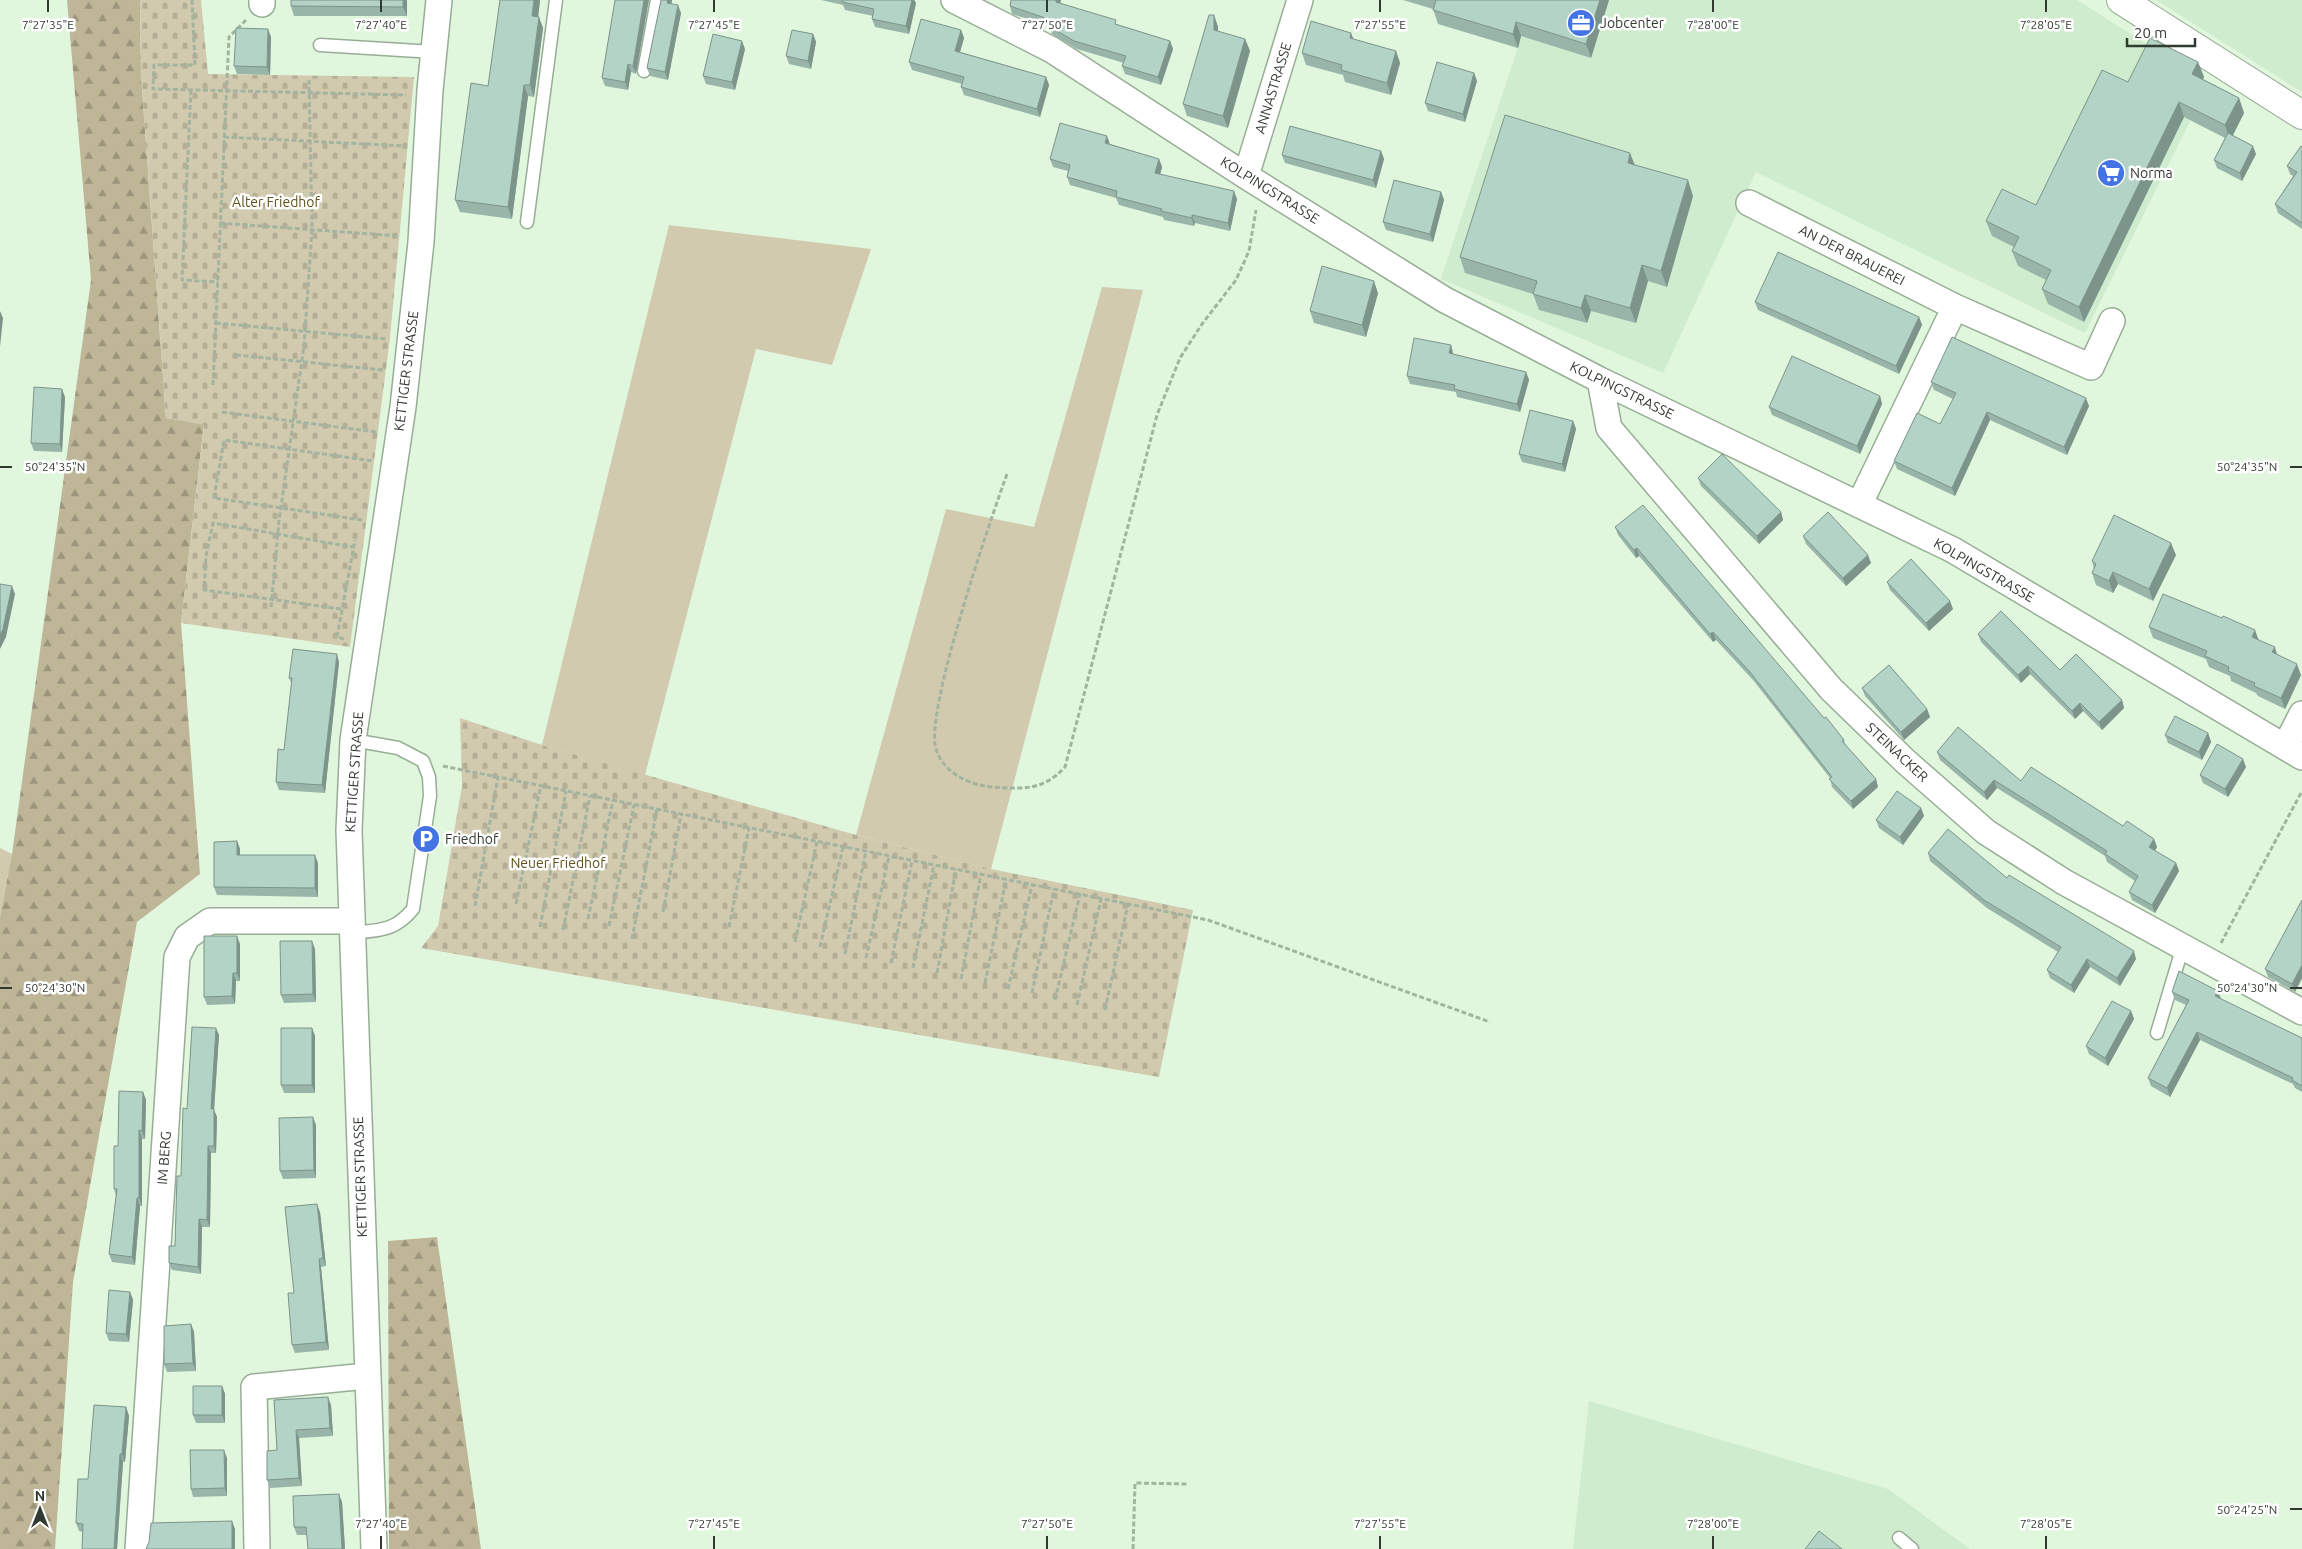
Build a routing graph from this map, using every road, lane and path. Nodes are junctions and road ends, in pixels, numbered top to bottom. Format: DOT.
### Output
graph roads {
  1 [pos="192,0"];
  2 [pos="439,0"];
  3 [pos="556,0"];
  4 [pos="657,0"];
  5 [pos="954,0"];
  6 [pos="1300,0"];
  7 [pos="2121,0"];
  8 [pos="262,2"];
  9 [pos="320,45"];
  10 [pos="434,52"];
  11 [pos="644,71"];
  12 [pos="309,80"];
  13 [pos="191,90"];
  14 [pos="226,91"];
  15 [pos="309,93"];
  16 [pos="414,95"];
  17 [pos="2302,115"];
  18 [pos="224,137"];
  19 [pos="310,142"];
  20 [pos="410,147"];
  21 [pos="1253,180"];
  22 [pos="1749,203"];
  23 [pos="220,222"];
  24 [pos="527,222"];
  25 [pos="312,229"];
  26 [pos="402,236"];
  27 [pos="218,282"];
  28 [pos="1955,307"];
  29 [pos="2112,321"];
  30 [pos="216,323"];
  31 [pos="305,332"];
  32 [pos="392,340"];
  33 [pos="236,355"];
  34 [pos="302,361"];
  35 [pos="389,370"];
  36 [pos="1600,380"];
  37 [pos="213,385"];
  38 [pos="222,412"];
  39 [pos="294,421"];
  40 [pos="382,432"];
  41 [pos="290,449"];
  42 [pos="378,461"];
  43 [pos="1007,474"];
  44 [pos="1860,505"];
  45 [pos="281,508"];
  46 [pos="368,521"];
  47 [pos="278,534"];
  48 [pos="355,540"];
  49 [pos="353,547"];
  50 [pos="271,599"];
  51 [pos="271,607"];
  52 [pos="341,609"];
  53 [pos="367,644"];
  54 [pos="2302,714"];
  55 [pos="353,740"];
  56 [pos="2294,752"];
  57 [pos="423,761"];
  58 [pos="498,777"];
  59 [pos="541,785"];
  60 [pos="566,791"];
  61 [pos="2302,791"];
  62 [pos="590,796"];
  63 [pos="613,800"];
  64 [pos="634,805"];
  65 [pos="656,809"];
  66 [pos="681,814"];
  67 [pos="749,828"];
  68 [pos="817,842"];
  69 [pos="843,847"];
  70 [pos="866,852"];
  71 [pos="889,856"];
  72 [pos="912,861"];
  73 [pos="934,865"];
  74 [pos="956,870"];
  75 [pos="981,874"];
  76 [pos="1006,880"];
  77 [pos="1032,885"];
  78 [pos="1054,889"];
  79 [pos="1080,894"];
  80 [pos="1101,899"];
  81 [pos="516,904"];
  82 [pos="1128,904"];
  83 [pos="476,906"];
  84 [pos="663,912"];
  85 [pos="588,919"];
  86 [pos="540,926"];
  87 [pos="609,926"];
  88 [pos="730,926"];
  89 [pos="351,927"];
  90 [pos="563,930"];
  91 [pos="632,938"];
  92 [pos="795,942"];
  93 [pos="2182,946"];
  94 [pos="820,947"];
  95 [pos="844,954"];
  96 [pos="866,958"];
  97 [pos="2211,962"];
  98 [pos="891,963"];
  99 [pos="913,968"];
  100 [pos="937,973"];
  101 [pos="961,979"];
  102 [pos="985,983"];
  103 [pos="1008,989"];
  104 [pos="1032,993"];
  105 [pos="1055,1000"];
  106 [pos="1077,1005"];
  107 [pos="1105,1010"];
  108 [pos="2302,1012"];
  109 [pos="1490,1022"];
  110 [pos="2157,1033"];
  111 [pos="367,1376"];
  112 [pos="1187,1484"];
  113 [pos="1899,1538"];
  114 [pos="138,1549"];
  115 [pos="258,1549"];
  116 [pos="374,1549"];
  117 [pos="1133,1549"];
  118 [pos="1912,1549"];
  1 -- 13 [label="path"];
  2 -- 10 [label="street, KETTIGER STRASSE"];
  3 -- 24 [label="lane"];
  4 -- 11 [label="lane"];
  5 -- 21 [label="street, KOLPINGSTRASSE"];
  6 -- 21 [label="street, ANNASTRASSE"];
  7 -- 17 [label="main road"];
  8 -- 14 [label="path"];
  9 -- 10 [label="lane"];
  10 -- 53 [label="street, KETTIGER STRASSE"];
  12 -- 15 [label="path"];
  13 -- 14 [label="path"];
  13 -- 27 [label="path"];
  14 -- 15 [label="path"];
  14 -- 18 [label="path"];
  15 -- 16 [label="path"];
  15 -- 19 [label="path"];
  18 -- 19 [label="path"];
  18 -- 23 [label="path"];
  19 -- 20 [label="path"];
  19 -- 25 [label="path"];
  21 -- 36 [label="street, KOLPINGSTRASSE"];
  21 -- 43 [label="path"];
  22 -- 28 [label="street, AN DER BRAUEREI"];
  23 -- 25 [label="path"];
  23 -- 27 [label="path"];
  25 -- 26 [label="path"];
  25 -- 31 [label="path"];
  27 -- 30 [label="path"];
  28 -- 29 [label="street, AN DER BRAUEREI"];
  28 -- 44 [label="street"];
  30 -- 31 [label="path"];
  30 -- 37 [label="path"];
  31 -- 32 [label="path"];
  31 -- 34 [label="path"];
  33 -- 34 [label="path"];
  34 -- 35 [label="path"];
  34 -- 39 [label="path"];
  36 -- 44 [label="street, KOLPINGSTRASSE"];
  36 -- 93 [label="street, STEINACKER"];
  38 -- 39 [label="path"];
  39 -- 40 [label="path"];
  39 -- 41 [label="path"];
  41 -- 42 [label="path"];
  41 -- 45 [label="path"];
  41 -- 45 [label="path"];
  44 -- 56 [label="street, KOLPINGSTRASSE"];
  45 -- 46 [label="path"];
  45 -- 47 [label="path"];
  47 -- 49 [label="path"];
  47 -- 50 [label="path"];
  47 -- 50 [label="path"];
  48 -- 49 [label="path"];
  49 -- 52 [label="path"];
  50 -- 51 [label="path"];
  50 -- 52 [label="path"];
  52 -- 53 [label="path"];
  53 -- 55 [label="street, KETTIGER STRASSE"];
  54 -- 56 [label="street"];
  55 -- 57 [label="lane"];
  55 -- 89 [label="street, KETTIGER STRASSE"];
  57 -- 58 [label="path"];
  57 -- 89 [label="lane"];
  58 -- 59 [label="path"];
  58 -- 83 [label="path"];
  59 -- 60 [label="path"];
  59 -- 81 [label="path"];
  60 -- 62 [label="path"];
  60 -- 86 [label="path"];
  61 -- 97 [label="path"];
  62 -- 63 [label="path"];
  62 -- 90 [label="path"];
  63 -- 64 [label="path"];
  63 -- 85 [label="path"];
  64 -- 65 [label="path"];
  64 -- 87 [label="path"];
  65 -- 66 [label="path"];
  65 -- 91 [label="path"];
  66 -- 67 [label="path"];
  66 -- 84 [label="path"];
  67 -- 68 [label="path"];
  67 -- 88 [label="path"];
  68 -- 69 [label="path"];
  68 -- 92 [label="path"];
  69 -- 70 [label="path"];
  69 -- 94 [label="path"];
  70 -- 71 [label="path"];
  70 -- 95 [label="path"];
  71 -- 72 [label="path"];
  71 -- 96 [label="path"];
  72 -- 73 [label="path"];
  72 -- 98 [label="path"];
  73 -- 74 [label="path"];
  73 -- 99 [label="path"];
  74 -- 75 [label="path"];
  74 -- 100 [label="path"];
  75 -- 76 [label="path"];
  75 -- 101 [label="path"];
  76 -- 77 [label="path"];
  76 -- 102 [label="path"];
  77 -- 78 [label="path"];
  77 -- 103 [label="path"];
  78 -- 79 [label="path"];
  78 -- 104 [label="path"];
  79 -- 80 [label="path"];
  79 -- 105 [label="path"];
  80 -- 82 [label="path"];
  80 -- 106 [label="path"];
  82 -- 107 [label="path"];
  82 -- 109 [label="path"];
  89 -- 111 [label="street, KETTIGER STRASSE"];
  89 -- 114 [label="street, IM BERG"];
  93 -- 97 [label="street, STEINACKER"];
  93 -- 110 [label="lane"];
  97 -- 108 [label="street, STEINACKER"];
  111 -- 115 [label="street"];
  111 -- 116 [label="street, KETTIGER STRASSE"];
  112 -- 117 [label="path"];
  113 -- 118 [label="lane"];
}
